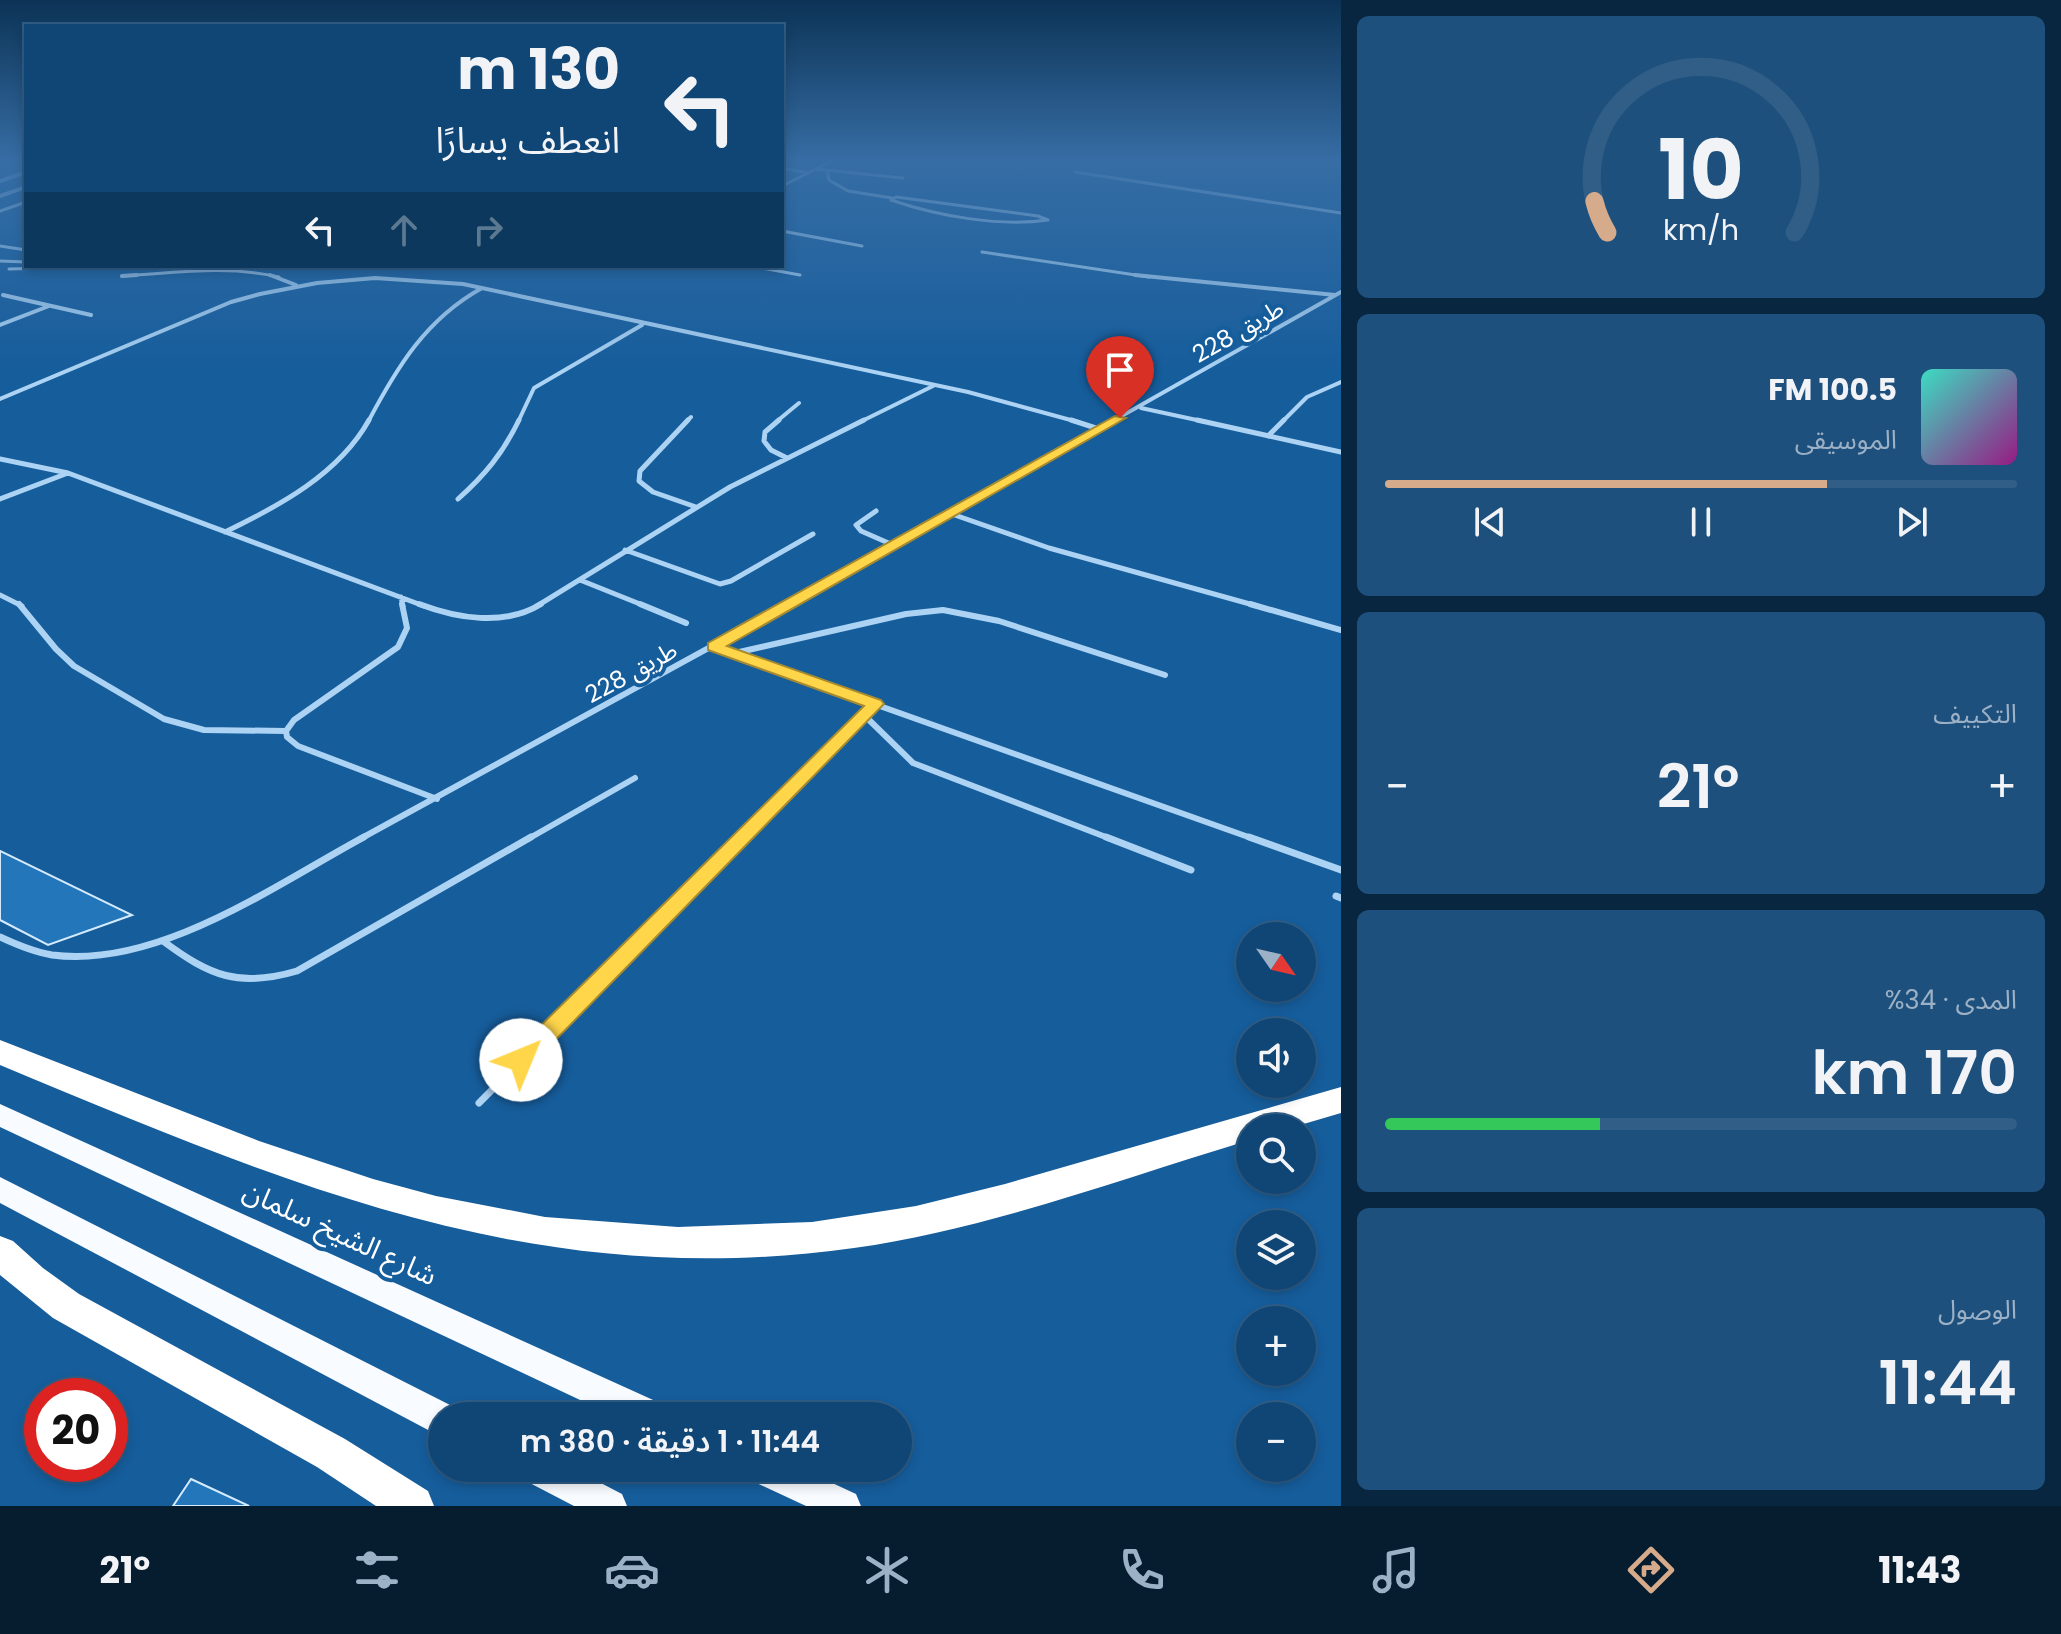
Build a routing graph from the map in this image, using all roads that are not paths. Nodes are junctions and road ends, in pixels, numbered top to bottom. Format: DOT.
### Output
graph roads {
  1 [pos="784,231"];
  2 [pos="0,246"];
  3 [pos="862,246"];
  4 [pos="24,250"];
  5 [pos="982,252"];
  6 [pos="0,261"];
  7 [pos="24,262"];
  8 [pos="47,268"];
  9 [pos="762,268"];
  10 [pos="9,269"];
  11 [pos="800,275"];
  12 [pos="122,276"];
  13 [pos="296,285"];
  14 [pos="482,288"];
  15 [pos="1338,294"];
  16 [pos="3,295"];
  17 [pos="50,306"];
  18 [pos="91,315"];
  19 [pos="0,325"];
  20 [pos="642,325"];
  21 [pos="1341,382"];
  22 [pos="935,386"];
  23 [pos="0,399"];
  24 [pos="799,403"];
  25 [pos="1140,407"];
  26 [pos="691,417"];
  27 [pos="1099,429"];
  28 [pos="1268,436"];
  29 [pos="1341,452"];
  30 [pos="785,457"];
  31 [pos="0,459"];
  32 [pos="68,473"];
  33 [pos="0,499"];
  34 [pos="458,499"];
  35 [pos="696,507"];
  36 [pos="876,511"];
  37 [pos="949,513"];
  38 [pos="225,532"];
  39 [pos="813,534"];
  40 [pos="893,545"];
  41 [pos="625,550"];
  42 [pos="580,580"];
  43 [pos="0,595"];
  44 [pos="401,597"];
  45 [pos="686,623"];
  46 [pos="1341,630"];
  47 [pos="714,647"];
  48 [pos="732,654"];
  49 [pos="1165,675"];
  50 [pos="875,704"];
  51 [pos="864,715"];
  52 [pos="286,731"];
  53 [pos="635,778"];
  54 [pos="437,799"];
  55 [pos="1191,870"];
  56 [pos="1341,870"];
  57 [pos="0,937"];
  58 [pos="163,941"];
  59 [pos="0,1052"];
  60 [pos="1341,1100"];
  61 [pos="479,1103"];
  62 [pos="0,1115"];
  63 [pos="0,1189"];
  64 [pos="0,1252"];
  65 [pos="620,1402"];
  66 [pos="428,1412"];
  67 [pos="563,1482"];
  68 [pos="792,1482"];
  69 [pos="413,1506"];
  70 [pos="610,1506"];
  71 [pos="844,1506"];
  1 -- 3 [label="lane"];
  2 -- 4 [label="lane"];
  5 -- 15 [label="lane"];
  6 -- 7 [label="lane"];
  8 -- 10 [label="lane"];
  9 -- 11 [label="lane"];
  12 -- 13 [label="lane"];
  13 -- 14 [label="lane"];
  13 -- 23 [label="lane"];
  14 -- 20 [label="lane"];
  14 -- 38 [label="lane"];
  15 -- 25 [label="lane, طريق 228"];
  16 -- 17 [label="lane"];
  17 -- 18 [label="lane"];
  17 -- 19 [label="lane"];
  20 -- 22 [label="lane"];
  20 -- 34 [label="lane"];
  21 -- 28 [label="lane"];
  22 -- 27 [label="lane"];
  22 -- 30 [label="lane"];
  24 -- 30 [label="lane"];
  25 -- 27 [label="lane, طريق 228"];
  25 -- 28 [label="lane"];
  26 -- 35 [label="lane"];
  27 -- 37 [label="lane, طريق 228"];
  28 -- 29 [label="lane"];
  30 -- 35 [label="lane"];
  31 -- 32 [label="lane"];
  32 -- 33 [label="lane"];
  32 -- 38 [label="lane"];
  35 -- 41 [label="lane"];
  36 -- 40 [label="lane"];
  37 -- 40 [label="lane, طريق 228"];
  37 -- 46 [label="lane"];
  38 -- 44 [label="lane"];
  39 -- 41 [label="lane"];
  40 -- 47 [label="lane, طريق 228"];
  41 -- 42 [label="lane"];
  42 -- 44 [label="lane"];
  42 -- 45 [label="lane"];
  43 -- 52 [label="lane"];
  44 -- 52 [label="lane"];
  47 -- 48 [label="lane"];
  47 -- 54 [label="lane, طريق 228"];
  48 -- 49 [label="lane"];
  48 -- 50 [label="lane"];
  50 -- 51 [label="lane"];
  50 -- 56 [label="lane"];
  51 -- 55 [label="lane"];
  51 -- 61 [label="lane"];
  52 -- 54 [label="lane"];
  53 -- 58 [label="lane"];
  54 -- 58 [label="lane, طريق 228"];
  57 -- 58 [label="lane, طريق 228"];
  59 -- 60 [label="highway"];
  62 -- 65 [label="main road, شارع الشيخ سلمان"];
  63 -- 66 [label="main road"];
  64 -- 69 [label="highway"];
  67 -- 70 [label="main road"];
  68 -- 71 [label="main road"];
}
